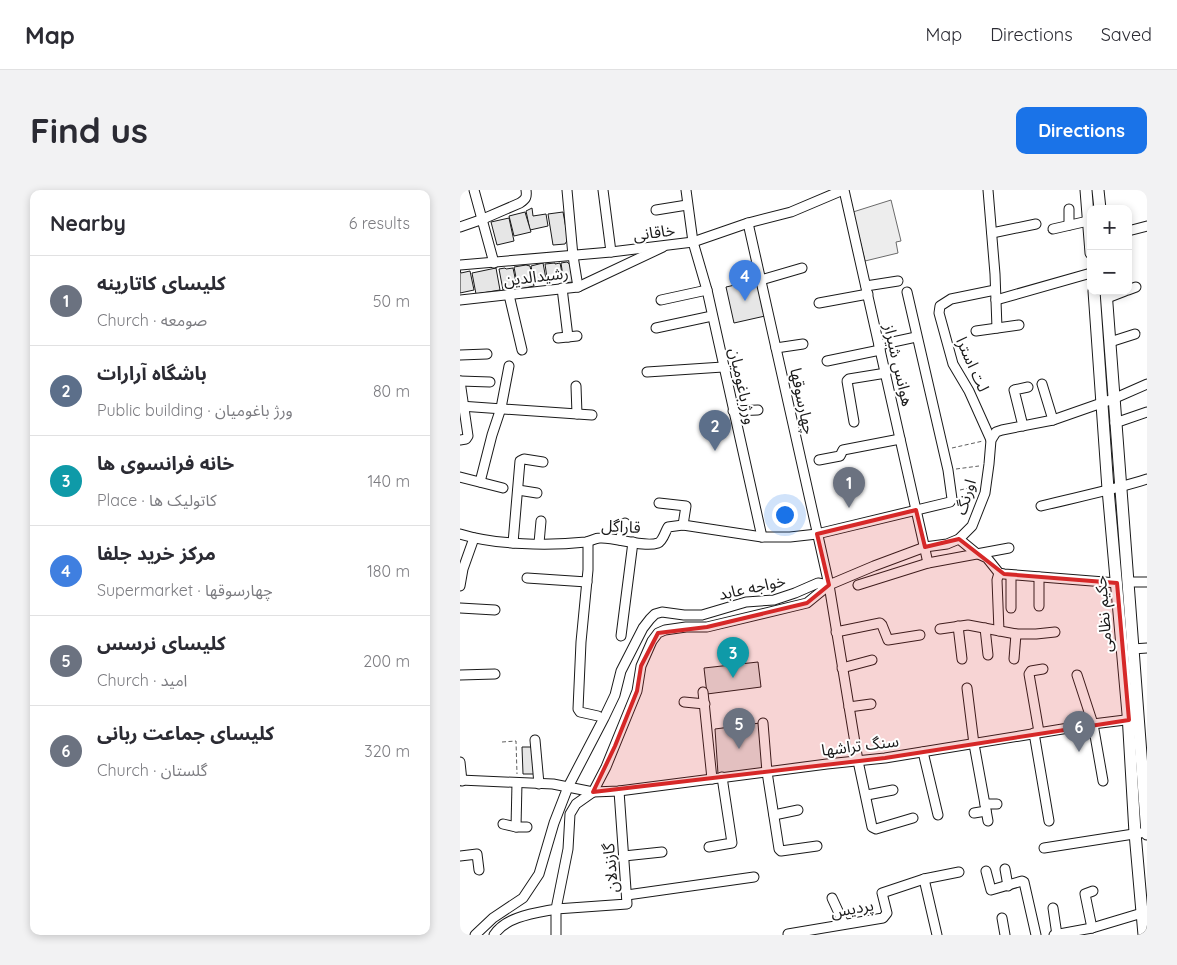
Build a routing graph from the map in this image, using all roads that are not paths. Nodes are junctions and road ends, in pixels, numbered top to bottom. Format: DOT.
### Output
graph roads {
  1 [pos="474,190"];
  2 [pos="526,190"];
  3 [pos="567,190"];
  4 [pos="603,190"];
  5 [pos="686,190"];
  6 [pos="844,190"];
  7 [pos="988,190"];
  8 [pos="1086,190"];
  9 [pos="1098,190"];
  10 [pos="825,193"];
  11 [pos="687,205"];
  12 [pos="1100,205"];
  13 [pos="1087,206"];
  14 [pos="1069,209"];
  15 [pos="656,210"];
  16 [pos="483,219"];
  17 [pos="1087,221"];
  18 [pos="748,223"];
  19 [pos="1036,224"];
  20 [pos="1070,225"];
  21 [pos="1147,226"];
  22 [pos="460,227"];
  23 [pos="1053,228"];
  24 [pos="1132,230"];
  25 [pos="992,233"];
  26 [pos="693,242"];
  27 [pos="667,245"];
  28 [pos="611,252"];
  29 [pos="573,256"];
  30 [pos="494,263"];
  31 [pos="460,265"];
  32 [pos="802,268"];
  33 [pos="1087,274"];
  34 [pos="761,280"];
  35 [pos="898,281"];
  36 [pos="578,287"];
  37 [pos="562,288"];
  38 [pos="706,290"];
  39 [pos="867,290"];
  40 [pos="995,290"];
  41 [pos="907,292"];
  42 [pos="509,294"];
  43 [pos="1094,295"];
  44 [pos="1106,295"];
  45 [pos="460,300"];
  46 [pos="661,300"];
  47 [pos="996,300"];
  48 [pos="819,303"];
  49 [pos="712,316"];
  50 [pos="1019,325"];
  51 [pos="656,328"];
  52 [pos="997,328"];
  53 [pos="976,331"];
  54 [pos="1135,334"];
  55 [pos="916,337"];
  56 [pos="558,338"];
  57 [pos="1110,342"];
  58 [pos="803,344"];
  59 [pos="880,347"];
  60 [pos="776,348"];
  61 [pos="522,350"];
  62 [pos="487,354"];
  63 [pos="460,355"];
  64 [pos="827,360"];
  65 [pos="509,366"];
  66 [pos="723,367"];
  67 [pos="647,372"];
  68 [pos="886,373"];
  69 [pos="460,381"];
  70 [pos="490,382"];
  71 [pos="1042,384"];
  72 [pos="1147,384"];
  73 [pos="576,386"];
  74 [pos="1028,387"];
  75 [pos="1113,399"];
  76 [pos="1101,402"];
  77 [pos="462,406"];
  78 [pos="501,408"];
  79 [pos="758,410"];
  80 [pos="733,411"];
  81 [pos="1147,412"];
  82 [pos="577,414"];
  83 [pos="592,415"];
  84 [pos="1053,420"];
  85 [pos="854,422"];
  86 [pos="1115,423"];
  87 [pos="1023,426"];
  88 [pos="900,439"];
  89 [pos="460,440"];
  90 [pos="991,440"];
  91 [pos="810,461"];
  92 [pos="543,462"];
  93 [pos="460,476"];
  94 [pos="1147,479"];
  95 [pos="480,482"];
  96 [pos="503,488"];
  97 [pos="1121,488"];
  98 [pos="1108,489"];
  99 [pos="518,490"];
  100 [pos="537,493"];
  101 [pos="659,503"];
  102 [pos="1042,506"];
  103 [pos="916,510"];
  104 [pos="541,521"];
  105 [pos="625,523"];
  106 [pos="682,524"];
  107 [pos="460,534"];
  108 [pos="817,534"];
  109 [pos="762,537"];
  110 [pos="474,538"];
  111 [pos="959,538"];
  112 [pos="620,540"];
  113 [pos="588,542"];
  114 [pos="633,542"];
  115 [pos="513,543"];
  116 [pos="539,543"];
  117 [pos="925,547"];
  118 [pos="1009,548"];
  119 [pos="976,553"];
  120 [pos="928,563"];
  121 [pos="461,569"];
  122 [pos="999,572"];
  123 [pos="1011,575"];
  124 [pos="1039,577"];
  125 [pos="527,578"];
  126 [pos="586,582"];
  127 [pos="1123,582"];
  128 [pos="1147,582"];
  129 [pos="829,585"];
  130 [pos="858,585"];
  131 [pos="460,586"];
  132 [pos="1039,606"];
  133 [pos="460,608"];
  134 [pos="1011,608"];
  135 [pos="495,610"];
  136 [pos="958,626"];
  137 [pos="985,628"];
  138 [pos="940,629"];
  139 [pos="999,631"];
  140 [pos="836,632"];
  141 [pos="1056,632"];
  142 [pos="1016,634"];
  143 [pos="920,635"];
  144 [pos="620,636"];
  145 [pos="1147,648"];
  146 [pos="1133,649"];
  147 [pos="988,655"];
  148 [pos="962,659"];
  149 [pos="1014,659"];
  150 [pos="872,660"];
  151 [pos="842,668"];
  152 [pos="1043,669"];
  153 [pos="494,674"];
  154 [pos="460,675"];
  155 [pos="1077,675"];
  156 [pos="967,688"];
  157 [pos="703,692"];
  158 [pos="684,702"];
  159 [pos="705,704"];
  160 [pos="871,704"];
  161 [pos="849,707"];
  162 [pos="598,716"];
  163 [pos="1134,719"];
  164 [pos="763,723"];
  165 [pos="1093,724"];
  166 [pos="1036,733"];
  167 [pos="535,740"];
  168 [pos="1143,740"];
  169 [pos="974,744"];
  170 [pos="923,752"];
  171 [pos="858,760"];
  172 [pos="460,762"];
  173 [pos="767,772"];
  174 [pos="722,777"];
  175 [pos="712,779"];
  176 [pos="461,780"];
  177 [pos="1103,781"];
  178 [pos="517,782"];
  179 [pos="539,784"];
  180 [pos="568,786"];
  181 [pos="893,790"];
  182 [pos="619,791"];
  183 [pos="593,792"];
  184 [pos="867,795"];
  185 [pos="997,804"];
  186 [pos="986,808"];
  187 [pos="798,810"];
  188 [pos="974,813"];
  189 [pos="774,815"];
  190 [pos="938,815"];
  191 [pos="914,818"];
  192 [pos="988,821"];
  193 [pos="1049,821"];
  194 [pos="503,824"];
  195 [pos="516,827"];
  196 [pos="527,827"];
  197 [pos="1143,833"];
  198 [pos="817,846"];
  199 [pos="710,847"];
  200 [pos="1044,848"];
  201 [pos="662,852"];
  202 [pos="460,856"];
  203 [pos="624,856"];
  204 [pos="1005,868"];
  205 [pos="479,870"];
  206 [pos="986,871"];
  207 [pos="959,872"];
  208 [pos="754,878"];
  209 [pos="924,879"];
  210 [pos="1008,886"];
  211 [pos="1094,891"];
  212 [pos="627,895"];
  213 [pos="832,898"];
  214 [pos="556,908"];
  215 [pos="1053,908"];
  216 [pos="1142,913"];
  217 [pos="1002,918"];
  218 [pos="844,924"];
  219 [pos="1092,928"];
  220 [pos="788,934"];
  221 [pos="475,935"];
  222 [pos="494,935"];
  223 [pos="556,935"];
  224 [pos="937,935"];
  225 [pos="1005,935"];
  226 [pos="1036,935"];
  227 [pos="1056,935"];
  228 [pos="1144,935"];
  1 -- 16 [label="street"];
  2 -- 16 [label="street"];
  3 -- 29 [label="street"];
  4 -- 28 [label="street"];
  5 -- 11 [label="street, ورژ باغومیان"];
  6 -- 10 [label="street, خاقانی"];
  6 -- 39 [label="street, هوانس شیراز"];
  7 -- 25 [label="street"];
  8 -- 13 [label="main road"];
  9 -- 12 [label="main road"];
  10 -- 18 [label="street, خاقانی"];
  11 -- 15 [label="street"];
  11 -- 26 [label="street, ورژ باغومیان"];
  14 -- 20 [label="street"];
  16 -- 22 [label="street"];
  16 -- 30 [label="street"];
  17 -- 20 [label="street"];
  18 -- 26 [label="street, خاقانی"];
  18 -- 34 [label="street, چهارسوقها"];
  19 -- 25 [label="street"];
  20 -- 23 [label="street"];
  21 -- 24 [label="street"];
  25 -- 40 [label="street"];
  26 -- 27 [label="street, خاقانی"];
  26 -- 38 [label="street, ورژ باغومیان"];
  27 -- 28 [label="street, خاقانی"];
  27 -- 36 [label="street, رشیدالدین"];
  28 -- 29 [label="street, خاقانی"];
  29 -- 30 [label="street, خاقانی"];
  29 -- 36 [label="street"];
  30 -- 31 [label="street, خاقانی"];
  32 -- 34 [label="street"];
  33 -- 47 [label="street"];
  34 -- 60 [label="street, چهارسوقها"];
  35 -- 39 [label="street"];
  36 -- 37 [label="street, رشیدالدین"];
  37 -- 42 [label="street, رشیدالدین"];
  37 -- 56 [label="street"];
  38 -- 46 [label="street"];
  38 -- 49 [label="street, ورژ باغومیان"];
  39 -- 48 [label="street"];
  39 -- 59 [label="street, هوانس شیراز"];
  40 -- 47 [label="street"];
  40 -- 90 [label="street, لت استرا"];
  41 -- 55 [label="street"];
  42 -- 45 [label="street, رشیدالدین"];
  42 -- 61 [label="street"];
  43 -- 76 [label="main road, حکیم نظامی"];
  44 -- 57 [label="main road, حکیم نظامی"];
  47 -- 52 [label="street"];
  49 -- 51 [label="street"];
  49 -- 66 [label="street, ورژ باغومیان"];
  50 -- 52 [label="street"];
  52 -- 53 [label="street"];
  54 -- 57 [label="street"];
  55 -- 59 [label="street"];
  55 -- 103 [label="street"];
  57 -- 75 [label="main road, حکیم نظامی"];
  58 -- 60 [label="street"];
  59 -- 64 [label="street"];
  59 -- 68 [label="street, هوانس شیراز"];
  60 -- 91 [label="street, چهارسوقها"];
  62 -- 63 [label="street"];
  65 -- 78 [label="street"];
  66 -- 67 [label="street"];
  66 -- 80 [label="street, ورژ باغومیان"];
  68 -- 85 [label="street"];
  68 -- 88 [label="street, هوانس شیراز"];
  69 -- 70 [label="street"];
  69 -- 77 [label="street"];
  71 -- 84 [label="street"];
  72 -- 75 [label="street"];
  73 -- 82 [label="street"];
  74 -- 87 [label="street"];
  75 -- 76 [label="street"];
  75 -- 86 [label="main road, حکیم نظامی"];
  76 -- 84 [label="street"];
  76 -- 98 [label="main road, حکیم نظامی"];
  77 -- 78 [label="street"];
  77 -- 89 [label="street"];
  78 -- 82 [label="street"];
  78 -- 95 [label="street"];
  79 -- 80 [label="street"];
  80 -- 109 [label="street, ورژ باغومیان"];
  81 -- 86 [label="street"];
  82 -- 83 [label="street"];
  84 -- 87 [label="street"];
  86 -- 97 [label="main road, حکیم نظامی"];
  87 -- 90 [label="street"];
  88 -- 91 [label="street"];
  88 -- 103 [label="street, هوانس شیراز"];
  90 -- 111 [label="street, اورنگ"];
  91 -- 108 [label="street, چهارسوقها"];
  92 -- 99 [label="street"];
  93 -- 95 [label="street"];
  94 -- 97 [label="street"];
  95 -- 96 [label="street"];
  97 -- 98 [label="street"];
  97 -- 127 [label="main road, حکیم نظامی"];
  98 -- 102 [label="street"];
  98 -- 127 [label="main road, حکیم نظامی"];
  99 -- 100 [label="street"];
  99 -- 115 [label="street"];
  101 -- 106 [label="street"];
  103 -- 108 [label="street"];
  103 -- 117 [label="street, هوانس شیراز"];
  104 -- 116 [label="street"];
  105 -- 112 [label="street"];
  106 -- 109 [label="street"];
  106 -- 114 [label="street, قاراگل"];
  107 -- 110 [label="street, قاراگل"];
  108 -- 109 [label="street"];
  108 -- 129 [label="street, چهارسوقها"];
  110 -- 115 [label="street, قاراگل"];
  110 -- 121 [label="street"];
  111 -- 117 [label="street, اورنگ"];
  111 -- 119 [label="street"];
  112 -- 113 [label="street, قاراگل"];
  112 -- 114 [label="street, قاراگل"];
  113 -- 116 [label="street, قاراگل"];
  113 -- 126 [label="street"];
  114 -- 144 [label="street"];
  115 -- 116 [label="street, قاراگل"];
  117 -- 120 [label="street, هوانس شیراز"];
  117 -- 129 [label="street, اورنگ"];
  118 -- 119 [label="street"];
  119 -- 120 [label="street"];
  119 -- 122 [label="street"];
  120 -- 130 [label="street"];
  121 -- 131 [label="street"];
  122 -- 123 [label="street"];
  122 -- 139 [label="street"];
  123 -- 124 [label="street"];
  123 -- 134 [label="street"];
  124 -- 127 [label="street"];
  124 -- 132 [label="street"];
  125 -- 126 [label="street"];
  126 -- 162 [label="street"];
  127 -- 128 [label="street"];
  127 -- 146 [label="main road, حکیم نظامی"];
  127 -- 163 [label="main road, حکیم نظامی"];
  129 -- 140 [label="street, چهارسوقها"];
  129 -- 180 [label="street, خواجه عابد"];
  129 -- 183 [label="street, خواجه عابد"];
  133 -- 135 [label="street"];
  136 -- 137 [label="street"];
  136 -- 138 [label="street"];
  136 -- 148 [label="street"];
  137 -- 139 [label="street"];
  137 -- 147 [label="street"];
  139 -- 142 [label="street"];
  140 -- 143 [label="street"];
  140 -- 151 [label="street, چهارسوقها"];
  141 -- 142 [label="street"];
  142 -- 149 [label="street"];
  145 -- 146 [label="street"];
  146 -- 163 [label="main road, حکیم نظامی"];
  150 -- 151 [label="street"];
  151 -- 161 [label="street, چهارسوقها"];
  152 -- 166 [label="street"];
  153 -- 154 [label="street"];
  155 -- 165 [label="street"];
  156 -- 169 [label="street"];
  157 -- 159 [label="street"];
  158 -- 159 [label="street"];
  159 -- 175 [label="street"];
  160 -- 161 [label="street"];
  161 -- 171 [label="street, چهارسوقها"];
  163 -- 165 [label="street, سنگ تراشها"];
  163 -- 168 [label="main road, حکیم نظامی"];
  163 -- 197 [label="main road, حکیم نظامی"];
  164 -- 173 [label="street"];
  165 -- 166 [label="street, سنگ تراشها"];
  165 -- 177 [label="street"];
  166 -- 169 [label="street, سنگ تراشها"];
  166 -- 193 [label="street"];
  167 -- 179 [label="street"];
  168 -- 197 [label="main road, حکیم نظامی"];
  169 -- 170 [label="street, سنگ تراشها"];
  169 -- 186 [label="street"];
  170 -- 171 [label="street, سنگ تراشها"];
  170 -- 190 [label="street"];
  171 -- 173 [label="street, سنگ تراشها"];
  171 -- 184 [label="street, چهارسوقها"];
  172 -- 176 [label="street"];
  173 -- 174 [label="street, سنگ تراشها"];
  173 -- 189 [label="street"];
  174 -- 175 [label="street, سنگ تراشها"];
  174 -- 199 [label="street"];
  175 -- 182 [label="street, سنگ تراشها"];
  176 -- 178 [label="street, سنگ تراشها"];
  178 -- 179 [label="street, سنگ تراشها"];
  178 -- 195 [label="street"];
  179 -- 180 [label="street, سنگ تراشها"];
  180 -- 183 [label="street, سنگ تراشها"];
  180 -- 221 [label="street, خواجه عابد"];
  181 -- 184 [label="street"];
  182 -- 183 [label="street, سنگ تراشها"];
  182 -- 203 [label="street, گازندلان"];
  183 -- 214 [label="street, خواجه عابد"];
  184 -- 191 [label="street, چهارسوقها"];
  185 -- 186 [label="street"];
  186 -- 188 [label="street"];
  186 -- 192 [label="street"];
  187 -- 189 [label="street"];
  189 -- 198 [label="street"];
  194 -- 195 [label="street"];
  195 -- 196 [label="street"];
  197 -- 200 [label="street"];
  197 -- 216 [label="main road, حکیم نظامی"];
  201 -- 203 [label="street"];
  202 -- 205 [label="street"];
  203 -- 212 [label="street, گازندلان"];
  204 -- 210 [label="street"];
  206 -- 210 [label="street"];
  207 -- 209 [label="street"];
  208 -- 212 [label="street"];
  209 -- 218 [label="street, پردیس"];
  209 -- 224 [label="street"];
  210 -- 226 [label="street"];
  211 -- 219 [label="street"];
  212 -- 214 [label="street, گازندلان"];
  213 -- 218 [label="street"];
  214 -- 222 [label="street"];
  214 -- 223 [label="street"];
  215 -- 227 [label="street"];
  216 -- 219 [label="street"];
  216 -- 228 [label="main road, حکیم نظامی"];
  217 -- 225 [label="street"];
  218 -- 220 [label="street, پردیس"];
  219 -- 227 [label="street"];
}
